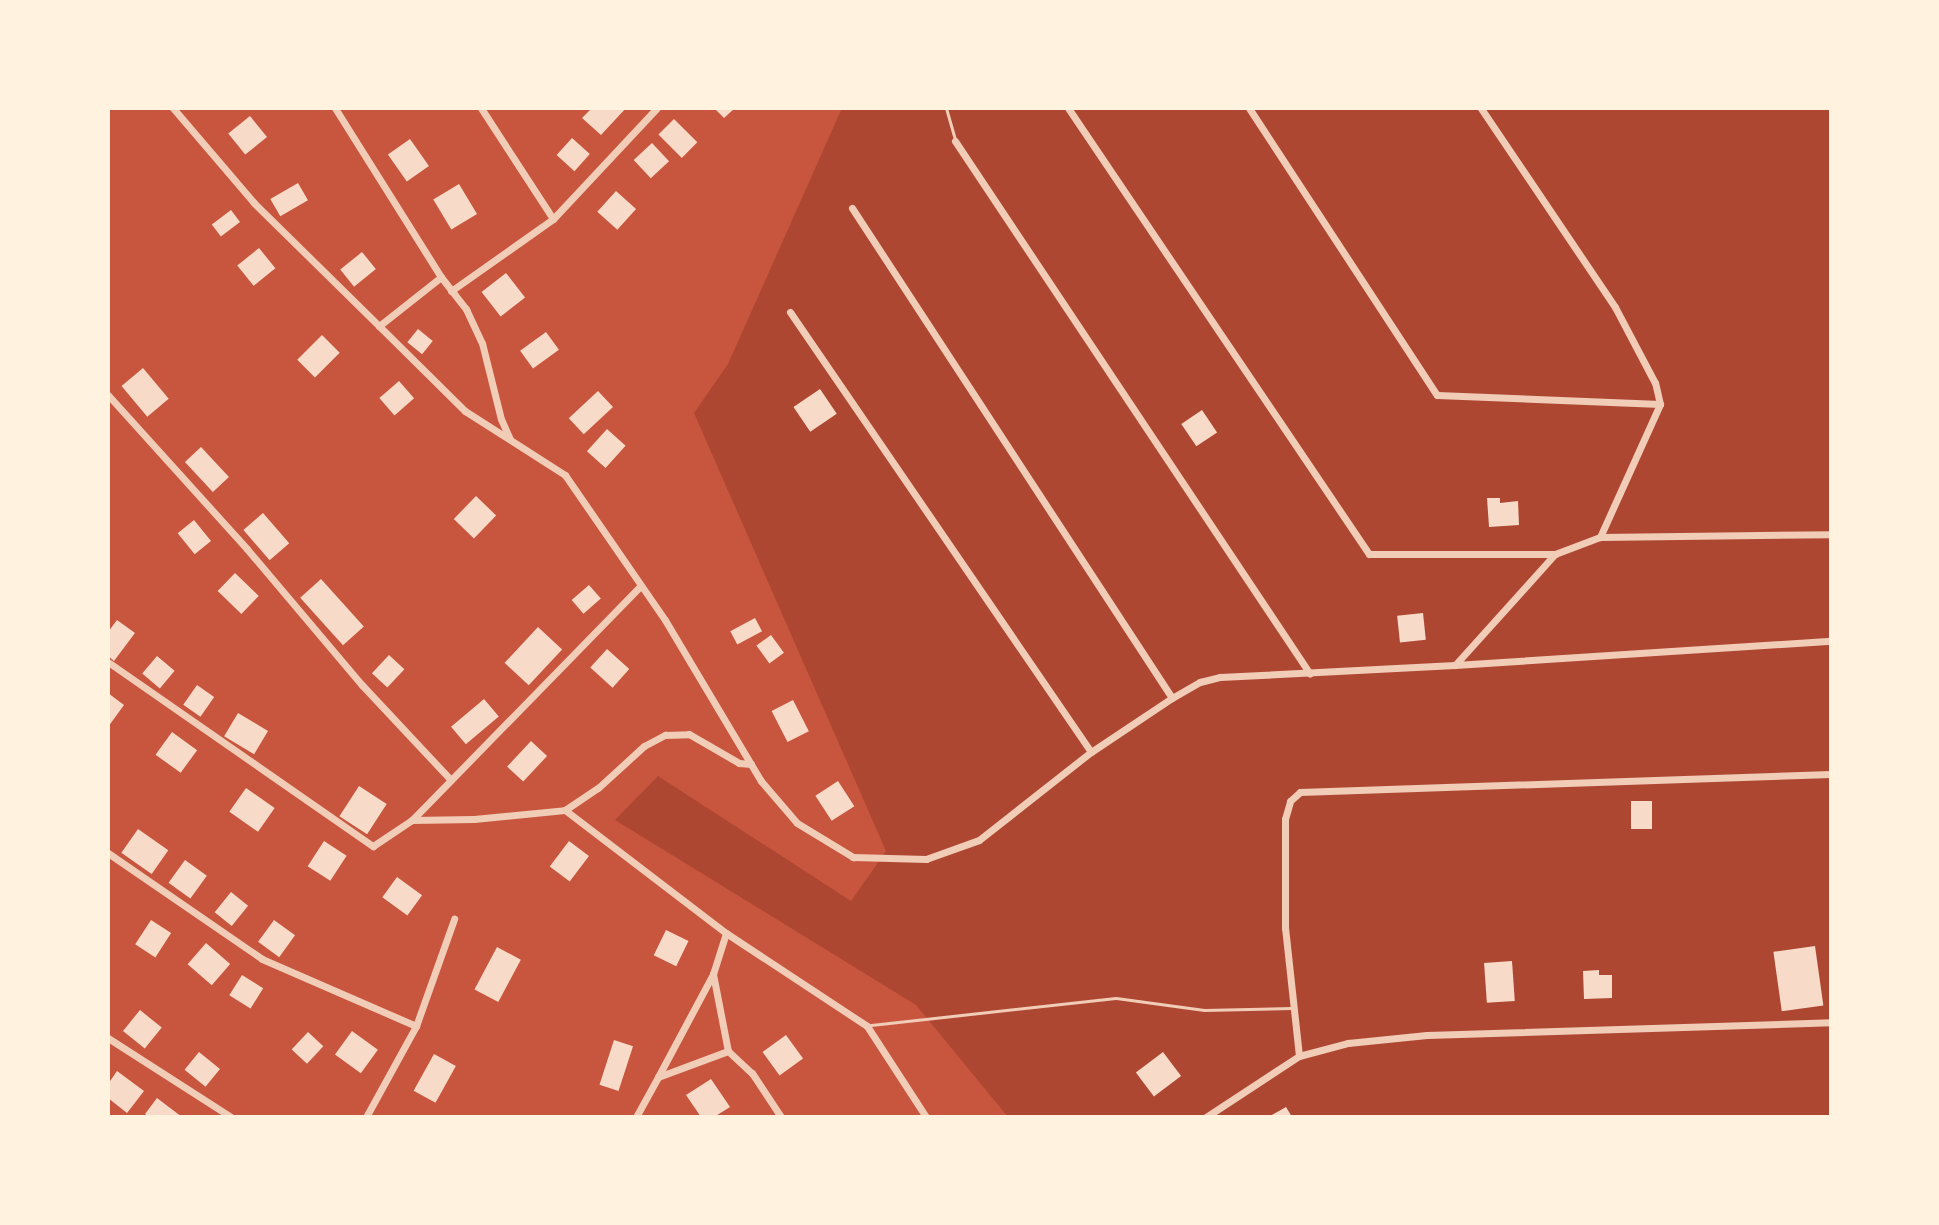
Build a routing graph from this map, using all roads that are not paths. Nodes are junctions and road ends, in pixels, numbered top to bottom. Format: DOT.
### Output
graph roads {
  1 [pos="173,108"];
  2 [pos="335,108"];
  3 [pos="481,108"];
  4 [pos="657,108"];
  5 [pos="946,108"];
  6 [pos="1068,108"];
  7 [pos="1249,108"];
  8 [pos="1481,108"];
  9 [pos="955,141"];
  10 [pos="852,208"];
  11 [pos="553,219"];
  12 [pos="441,277"];
  13 [pos="451,291"];
  14 [pos="790,312"];
  15 [pos="379,326"];
  16 [pos="108,395"];
  17 [pos="1660,404"];
  18 [pos="511,440"];
  19 [pos="1831,534"];
  20 [pos="1600,537"];
  21 [pos="1555,554"];
  22 [pos="640,586"];
  23 [pos="1831,641"];
  24 [pos="108,662"];
  25 [pos="1455,665"];
  26 [pos="1310,674"];
  27 [pos="1172,698"];
  28 [pos="1091,752"];
  29 [pos="751,764"];
  30 [pos="1831,774"];
  31 [pos="451,780"];
  32 [pos="565,810"];
  33 [pos="412,820"];
  34 [pos="108,853"];
  35 [pos="454,919"];
  36 [pos="726,933"];
  37 [pos="713,974"];
  38 [pos="1292,1008"];
  39 [pos="1831,1022"];
  40 [pos="416,1026"];
  41 [pos="867,1026"];
  42 [pos="108,1038"];
  43 [pos="728,1051"];
  44 [pos="1299,1056"];
  45 [pos="658,1077"];
  46 [pos="231,1117"];
  47 [pos="366,1117"];
  48 [pos="636,1117"];
  49 [pos="781,1117"];
  50 [pos="926,1117"];
  51 [pos="1206,1117"];
  1 -- 15 [label="street"];
  2 -- 12 [label="street"];
  3 -- 11 [label="street"];
  4 -- 11 [label="street"];
  5 -- 9 [label="lane"];
  6 -- 21 [label="street"];
  7 -- 17 [label="street"];
  8 -- 17 [label="street"];
  9 -- 26 [label="street"];
  10 -- 27 [label="street"];
  11 -- 13 [label="street"];
  12 -- 13 [label="street"];
  12 -- 15 [label="street"];
  13 -- 18 [label="street"];
  14 -- 28 [label="street"];
  15 -- 18 [label="street"];
  16 -- 31 [label="street"];
  17 -- 20 [label="street"];
  18 -- 22 [label="street"];
  19 -- 20 [label="street"];
  20 -- 21 [label="street"];
  21 -- 25 [label="street"];
  22 -- 29 [label="street"];
  22 -- 31 [label="street"];
  23 -- 25 [label="street"];
  24 -- 33 [label="street"];
  25 -- 26 [label="street"];
  26 -- 27 [label="street"];
  27 -- 28 [label="street"];
  28 -- 29 [label="street"];
  29 -- 32 [label="street"];
  30 -- 38 [label="street"];
  31 -- 33 [label="street"];
  32 -- 33 [label="street"];
  32 -- 36 [label="street"];
  34 -- 40 [label="street"];
  35 -- 40 [label="street"];
  36 -- 37 [label="street"];
  36 -- 41 [label="street"];
  37 -- 43 [label="street"];
  37 -- 45 [label="street"];
  38 -- 41 [label="lane"];
  38 -- 44 [label="street"];
  39 -- 44 [label="street"];
  40 -- 47 [label="street"];
  41 -- 50 [label="street"];
  42 -- 46 [label="street"];
  43 -- 45 [label="street"];
  43 -- 49 [label="street"];
  44 -- 51 [label="street"];
  45 -- 48 [label="street"];
}
